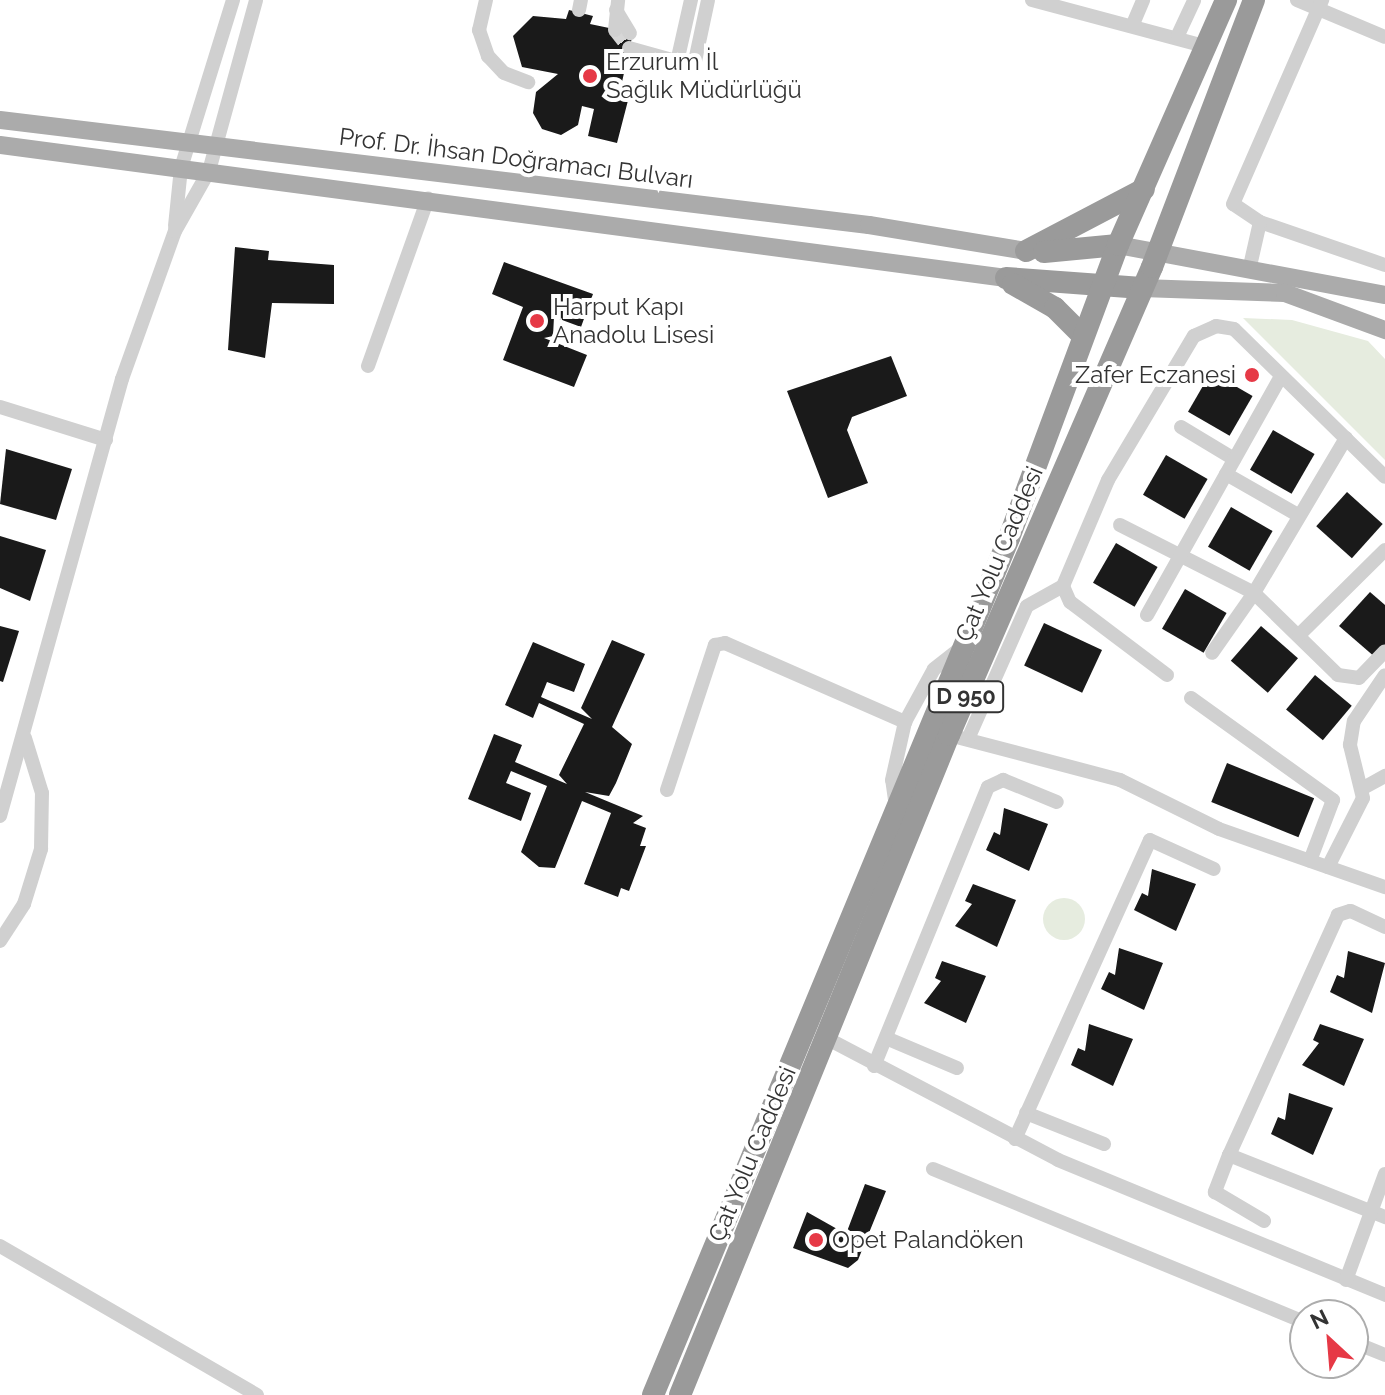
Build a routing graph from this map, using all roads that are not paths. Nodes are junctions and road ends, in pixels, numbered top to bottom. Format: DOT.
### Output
graph roads {
  1 [pos="233,0"];
  2 [pos="256,0"];
  3 [pos="486,0"];
  4 [pos="691,0"];
  5 [pos="708,0"];
  6 [pos="1032,0"];
  7 [pos="1143,0"];
  8 [pos="1194,0"];
  9 [pos="1226,0"];
  10 [pos="1254,0"];
  11 [pos="1297,0"];
  12 [pos="1320,4"];
  13 [pos="617,5"];
  14 [pos="1133,24"];
  15 [pos="1178,35"];
  16 [pos="1385,37"];
  17 [pos="1207,47"];
  18 [pos="677,62"];
  19 [pos="528,82"];
  20 [pos="0,120"];
  21 [pos="191,144"];
  22 [pos="0,145"];
  23 [pos="215,147"];
  24 [pos="181,168"];
  25 [pos="209,171"];
  26 [pos="1144,189"];
  27 [pos="428,198"];
  28 [pos="1260,222"];
  29 [pos="175,231"];
  30 [pos="1118,245"];
  31 [pos="1159,249"];
  32 [pos="1026,251"];
  33 [pos="1385,265"];
  34 [pos="1250,266"];
  35 [pos="1006,278"];
  36 [pos="1102,285"];
  37 [pos="1142,288"];
  38 [pos="1385,295"];
  39 [pos="1385,330"];
  40 [pos="1083,336"];
  41 [pos="368,366"];
  42 [pos="1281,376"];
  43 [pos="0,407"];
  44 [pos="1181,427"];
  45 [pos="1346,438"];
  46 [pos="106,440"];
  47 [pos="1234,459"];
  48 [pos="1226,474"];
  49 [pos="1385,477"];
  50 [pos="1298,515"];
  51 [pos="1120,525"];
  52 [pos="1385,550"];
  53 [pos="1180,555"];
  54 [pos="1063,586"];
  55 [pos="1254,593"];
  56 [pos="1147,615"];
  57 [pos="1299,635"];
  58 [pos="962,647"];
  59 [pos="1385,651"];
  60 [pos="1212,653"];
  61 [pos="1167,675"];
  62 [pos="1385,675"];
  63 [pos="1191,698"];
  64 [pos="905,722"];
  65 [pos="958,737"];
  66 [pos="25,738"];
  67 [pos="1385,776"];
  68 [pos="1365,787"];
  69 [pos="667,790"];
  70 [pos="1057,802"];
  71 [pos="896,810"];
  72 [pos="0,816"];
  73 [pos="1310,861"];
  74 [pos="1328,867"];
  75 [pos="1214,869"];
  76 [pos="1385,887"];
  77 [pos="1385,927"];
  78 [pos="0,941"];
  79 [pos="886,1038"];
  80 [pos="828,1039"];
  81 [pos="874,1066"];
  82 [pos="957,1068"];
  83 [pos="1026,1113"];
  84 [pos="1015,1139"];
  85 [pos="1104,1144"];
  86 [pos="1229,1155"];
  87 [pos="933,1169"];
  88 [pos="1385,1174"];
  89 [pos="1368,1211"];
  90 [pos="1385,1217"];
  91 [pos="1264,1221"];
  92 [pos="0,1246"];
  93 [pos="1346,1280"];
  94 [pos="1385,1295"];
  95 [pos="1289,1315"];
  96 [pos="257,1395"];
  97 [pos="653,1395"];
  98 [pos="680,1395"];
  1 -- 21 [label="street"];
  2 -- 23 [label="street"];
  3 -- 19 [label="street"];
  4 -- 18 [label="street"];
  5 -- 18 [label="street"];
  6 -- 14 [label="street"];
  7 -- 14 [label="street"];
  8 -- 15 [label="street"];
  9 -- 17 [label="highway, Çat Yolu Caddesi / D 950"];
  10 -- 31 [label="highway, Çat Yolu Caddesi / D 950"];
  11 -- 12 [label="street"];
  12 -- 16 [label="street"];
  12 -- 28 [label="street"];
  13 -- 18 [label="street"];
  14 -- 15 [label="street"];
  15 -- 17 [label="street"];
  17 -- 26 [label="highway, Çat Yolu Caddesi / D 950"];
  20 -- 21 [label="main road, Prof. Dr. İhsan Doğramacı Bulvarı"];
  21 -- 23 [label="main road, Prof. Dr. İhsan Doğramacı Bulvarı"];
  21 -- 24 [label="street"];
  22 -- 24 [label="main road, Prof. Dr. İhsan Doğramacı Bulvarı"];
  23 -- 25 [label="street"];
  23 -- 32 [label="main road, Prof. Dr. İhsan Doğramacı Bulvarı"];
  24 -- 25 [label="main road, Prof. Dr. İhsan Doğramacı Bulvarı"];
  24 -- 29 [label="street"];
  25 -- 27 [label="main road, Prof. Dr. İhsan Doğramacı Bulvarı"];
  25 -- 29 [label="street"];
  26 -- 30 [label="highway, Çat Yolu Caddesi / D 950"];
  26 -- 32 [label="highway"];
  27 -- 35 [label="main road, Prof. Dr. İhsan Doğramacı Bulvarı"];
  27 -- 41 [label="street"];
  28 -- 33 [label="street"];
  28 -- 34 [label="street"];
  29 -- 46 [label="street"];
  30 -- 31 [label="main road"];
  30 -- 32 [label="highway"];
  30 -- 36 [label="highway, Çat Yolu Caddesi / D 950"];
  31 -- 34 [label="main road"];
  31 -- 37 [label="highway, Çat Yolu Caddesi / D 950"];
  34 -- 38 [label="main road"];
  35 -- 36 [label="highway"];
  35 -- 40 [label="highway"];
  36 -- 37 [label="highway"];
  36 -- 40 [label="highway, Çat Yolu Caddesi / D 950"];
  37 -- 39 [label="main road"];
  37 -- 65 [label="highway, Çat Yolu Caddesi / D 950"];
  40 -- 58 [label="highway, Çat Yolu Caddesi / D 950"];
  42 -- 45 [label="street"];
  42 -- 47 [label="street"];
  42 -- 54 [label="street"];
  43 -- 46 [label="street"];
  44 -- 47 [label="street"];
  45 -- 49 [label="street"];
  45 -- 50 [label="street"];
  46 -- 66 [label="street"];
  47 -- 48 [label="street"];
  48 -- 50 [label="street"];
  48 -- 53 [label="street"];
  50 -- 55 [label="street"];
  51 -- 53 [label="street"];
  52 -- 57 [label="street"];
  53 -- 55 [label="street"];
  53 -- 56 [label="street"];
  54 -- 61 [label="street"];
  54 -- 65 [label="street"];
  55 -- 57 [label="street"];
  55 -- 60 [label="street"];
  57 -- 59 [label="street"];
  58 -- 64 [label="street"];
  58 -- 71 [label="highway, Çat Yolu Caddesi / D 950"];
  62 -- 68 [label="street"];
  63 -- 73 [label="street"];
  64 -- 69 [label="street"];
  64 -- 71 [label="street"];
  65 -- 73 [label="street"];
  65 -- 80 [label="highway, Çat Yolu Caddesi / D 950"];
  66 -- 72 [label="street"];
  66 -- 78 [label="street"];
  67 -- 68 [label="street"];
  68 -- 74 [label="street"];
  70 -- 79 [label="street"];
  71 -- 97 [label="highway, Çat Yolu Caddesi / D 950"];
  73 -- 74 [label="street"];
  74 -- 76 [label="street"];
  75 -- 83 [label="street"];
  77 -- 86 [label="street"];
  79 -- 81 [label="street"];
  79 -- 82 [label="street"];
  80 -- 81 [label="street"];
  80 -- 98 [label="highway, Çat Yolu Caddesi / D 950"];
  81 -- 84 [label="street"];
  83 -- 84 [label="street"];
  83 -- 85 [label="street"];
  84 -- 93 [label="street"];
  86 -- 89 [label="street"];
  86 -- 91 [label="street"];
  87 -- 95 [label="street"];
  88 -- 89 [label="street"];
  89 -- 90 [label="street"];
  89 -- 93 [label="street"];
  92 -- 96 [label="street"];
  93 -- 94 [label="street"];
}
